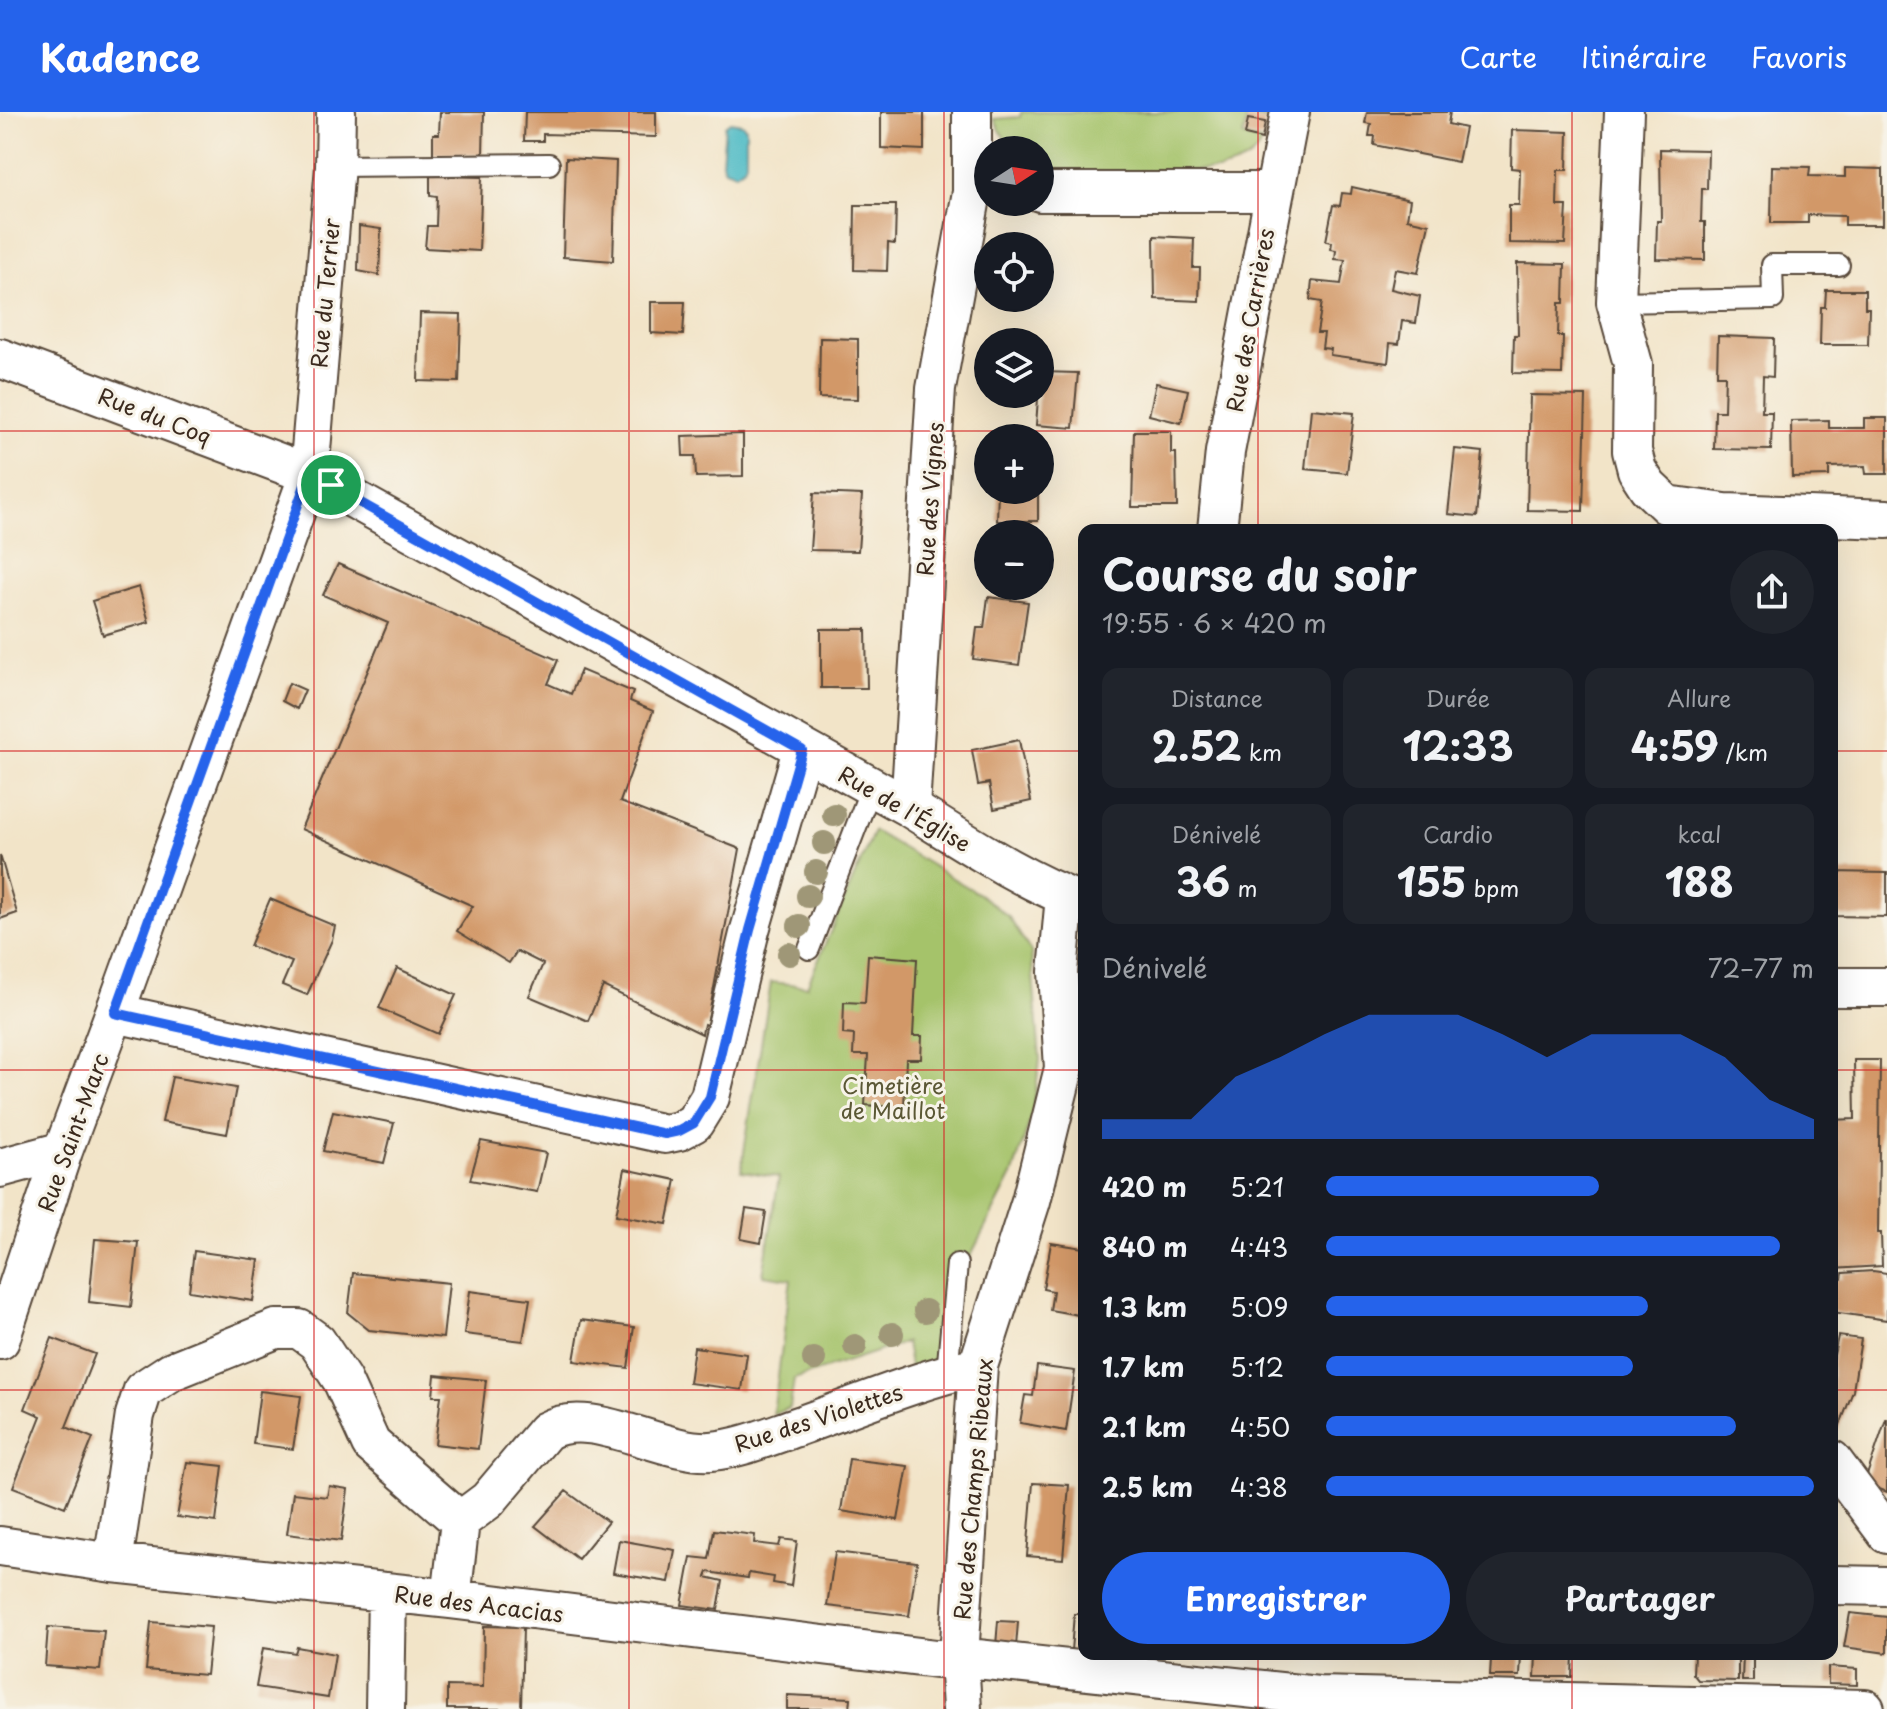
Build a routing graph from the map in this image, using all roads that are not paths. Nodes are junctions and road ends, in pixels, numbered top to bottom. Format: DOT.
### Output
graph roads {
  1 [pos="336,112"];
  2 [pos="972,112"];
  3 [pos="1290,112"];
  4 [pos="1624,112"];
  5 [pos="974,136"];
  6 [pos="549,164"];
  7 [pos="335,166"];
  8 [pos="1054,192"];
  9 [pos="1273,192"];
  10 [pos="975,216"];
  11 [pos="1839,265"];
  12 [pos="1616,302"];
  13 [pos="0,358"];
  14 [pos="309,474"];
  15 [pos="1887,519"];
  16 [pos="1218,524"];
  17 [pos="802,750"];
  18 [pos="871,788"];
  19 [pos="910,808"];
  20 [pos="1075,900"];
  21 [pos="809,949"];
  22 [pos="1838,987"];
  23 [pos="1887,987"];
  24 [pos="115,1013"];
  25 [pos="63,1151"];
  26 [pos="0,1168"];
  27 [pos="957,1264"];
  28 [pos="0,1340"];
  29 [pos="963,1369"];
  30 [pos="1838,1468"];
  31 [pos="460,1521"];
  32 [pos="1887,1534"];
  33 [pos="0,1546"];
  34 [pos="113,1563"];
  35 [pos="1838,1585"];
  36 [pos="1887,1586"];
  37 [pos="387,1592"];
  38 [pos="451,1599"];
  39 [pos="959,1657"];
  40 [pos="385,1709"];
  41 [pos="962,1709"];
  42 [pos="1865,1709"];
  1 -- 7 [label="street, Rue du Terrier"];
  2 -- 5 [label="street, Rue des Vignes"];
  3 -- 9 [label="street, Rue des Carrières"];
  4 -- 12 [label="street"];
  6 -- 7 [label="lane"];
  7 -- 14 [label="street, Rue du Terrier"];
  8 -- 9 [label="street"];
  9 -- 16 [label="street, Rue des Carrières"];
  10 -- 19 [label="street, Rue des Vignes"];
  11 -- 12 [label="lane"];
  12 -- 15 [label="street"];
  13 -- 14 [label="street, Rue du Coq"];
  14 -- 17 [label="street, Rue de l'Église"];
  14 -- 24 [label="street, Rue Saint-Marc"];
  17 -- 18 [label="street, Rue de l'Église"];
  17 -- 24 [label="street"];
  18 -- 19 [label="street, Rue de l'Église"];
  18 -- 21 [label="lane"];
  19 -- 20 [label="street, Rue de l'Église"];
  20 -- 29 [label="street, Rue des Champs Ribeaux"];
  22 -- 23 [label="street"];
  24 -- 25 [label="street, Rue Saint-Marc"];
  25 -- 26 [label="street"];
  25 -- 28 [label="street, Rue Saint-Marc"];
  27 -- 29 [label="lane"];
  29 -- 31 [label="street, Rue des Violettes"];
  29 -- 39 [label="street, Rue des Champs Ribeaux"];
  30 -- 32 [label="street"];
  31 -- 34 [label="street"];
  31 -- 38 [label="street"];
  33 -- 34 [label="street, Rue des Acacias"];
  34 -- 37 [label="street, Rue des Acacias"];
  35 -- 36 [label="street"];
  37 -- 38 [label="street, Rue des Acacias"];
  37 -- 40 [label="street"];
  38 -- 39 [label="street, Rue des Acacias"];
  39 -- 41 [label="street, Rue des Champs Ribeaux"];
  39 -- 42 [label="street, Rue des Acacias"];
}
